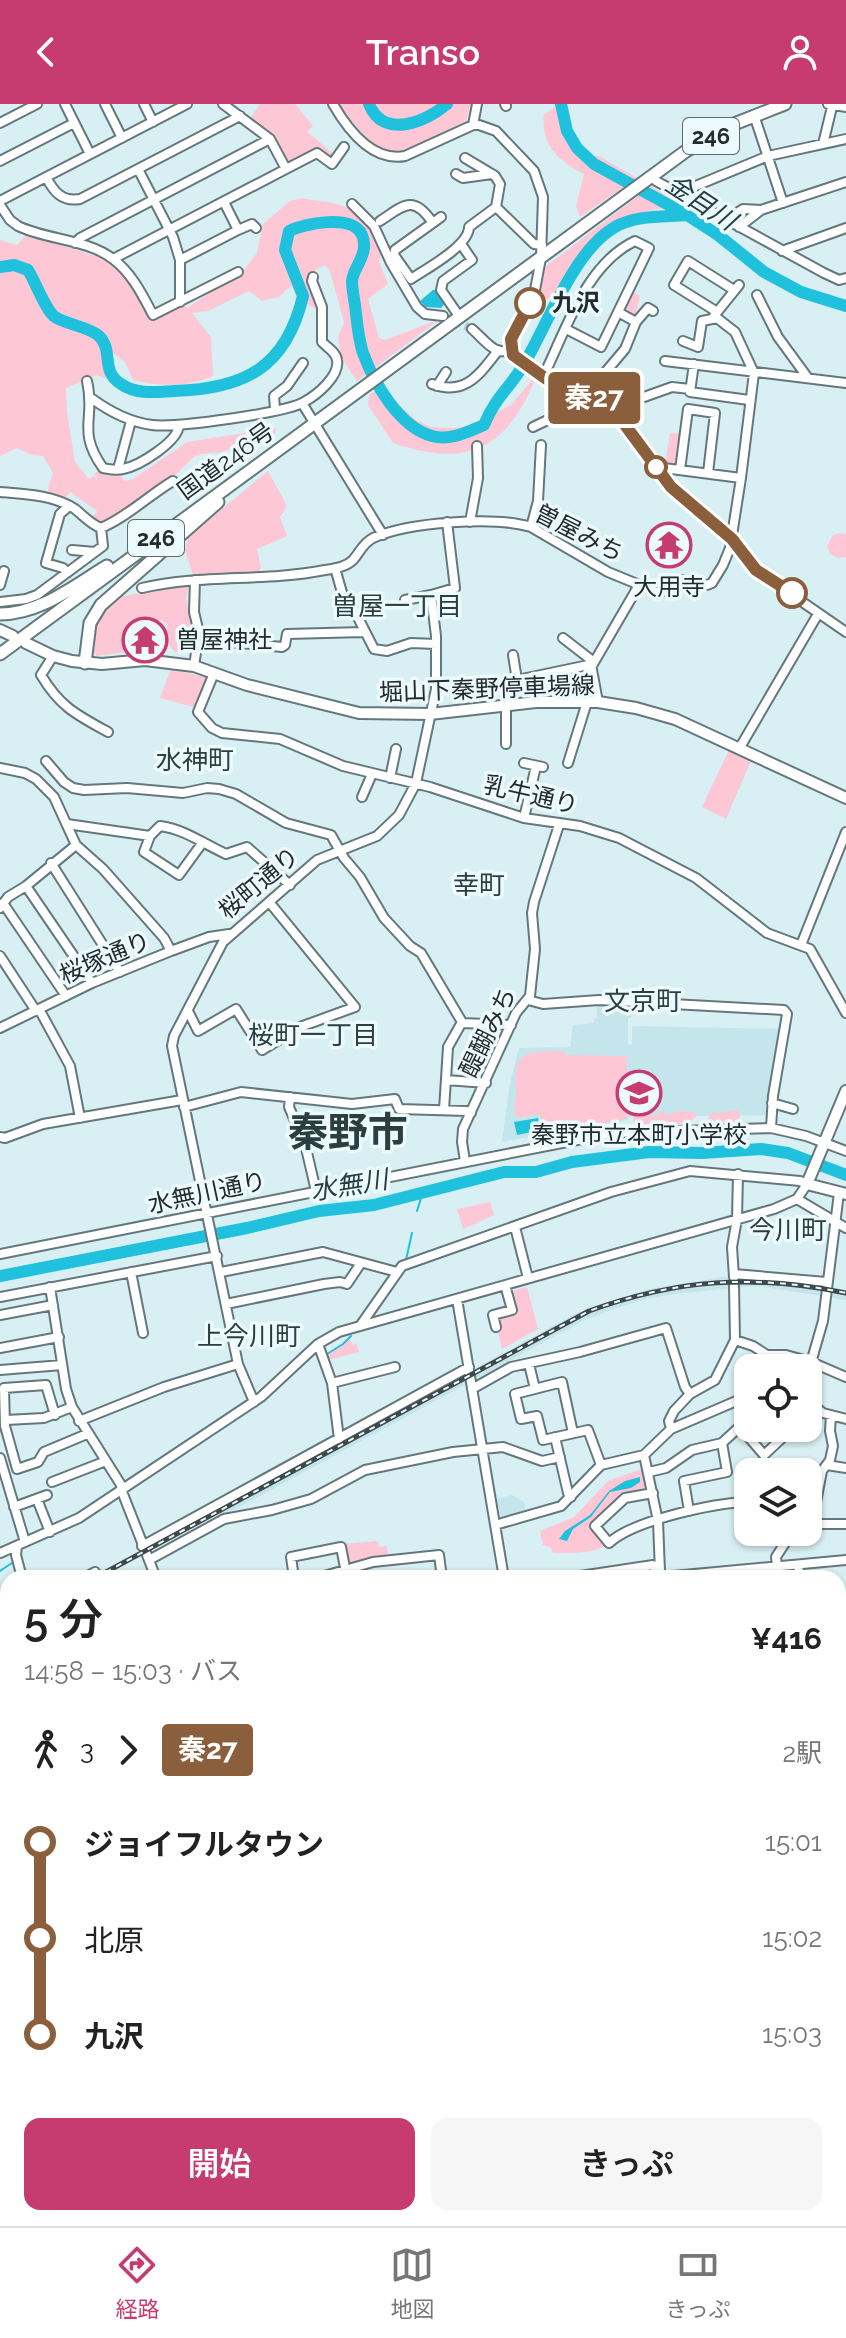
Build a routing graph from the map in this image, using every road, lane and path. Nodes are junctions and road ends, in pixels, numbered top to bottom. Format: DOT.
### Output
graph roads {
  1 [pos="37,104"];
  2 [pos="65,104"];
  3 [pos="105,104"];
  4 [pos="144,104"];
  5 [pos="187,104"];
  6 [pos="223,104"];
  7 [pos="333,104"];
  8 [pos="477,104"];
  9 [pos="785,104"];
  10 [pos="830,106"];
  11 [pos="846,107"];
  12 [pos="754,115"];
  13 [pos="240,116"];
  14 [pos="153,122"];
  15 [pos="0,123"];
  16 [pos="74,123"];
  17 [pos="473,125"];
  18 [pos="122,138"];
  19 [pos="270,139"];
  20 [pos="846,139"];
  21 [pos="823,144"];
  22 [pos="344,147"];
  23 [pos="90,154"];
  24 [pos="768,156"];
  25 [pos="465,158"];
  26 [pos="0,161"];
  27 [pos="138,169"];
  28 [pos="286,169"];
  29 [pos="456,174"];
  30 [pos="492,174"];
  31 [pos="46,177"];
  32 [pos="650,181"];
  33 [pos="846,182"];
  34 [pos="681,195"];
  35 [pos="153,199"];
  36 [pos="224,202"];
  37 [pos="0,203"];
  38 [pos="783,203"];
  39 [pos="352,204"];
  40 [pos="496,207"];
  41 [pos="761,210"];
  42 [pos="441,217"];
  43 [pos="726,220"];
  44 [pos="380,221"];
  45 [pos="432,222"];
  46 [pos="739,227"];
  47 [pos="256,228"];
  48 [pos="846,228"];
  49 [pos="169,229"];
  50 [pos="238,230"];
  51 [pos="75,243"];
  52 [pos="461,244"];
  53 [pos="542,245"];
  54 [pos="782,251"];
  55 [pos="541,258"];
  56 [pos="113,259"];
  57 [pos="180,260"];
  58 [pos="400,271"];
  59 [pos="238,272"];
  60 [pos="313,277"];
  61 [pos="846,278"];
  62 [pos="757,295"];
  63 [pos="180,302"];
  64 [pos="653,311"];
  65 [pos="618,312"];
  66 [pos="443,316"];
  67 [pos="459,316"];
  68 [pos="716,317"];
  69 [pos="636,322"];
  70 [pos="472,329"];
  71 [pos="566,329"];
  72 [pos="683,341"];
  73 [pos="511,350"];
  74 [pos="497,352"];
  75 [pos="665,361"];
  76 [pos="303,363"];
  77 [pos="694,364"];
  78 [pos="446,372"];
  79 [pos="754,373"];
  80 [pos="540,375"];
  81 [pos="808,378"];
  82 [pos="87,381"];
  83 [pos="846,383"];
  84 [pos="690,389"];
  85 [pos="565,393"];
  86 [pos="649,393"];
  87 [pos="91,398"];
  88 [pos="584,398"];
  89 [pos="749,400"];
  90 [pos="302,403"];
  91 [pos="275,409"];
  92 [pos="131,421"];
  93 [pos="314,423"];
  94 [pos="179,425"];
  95 [pos="533,427"];
  96 [pos="541,445"];
  97 [pos="477,446"];
  98 [pos="656,467"];
  99 [pos="118,469"];
  100 [pos="680,470"];
  101 [pos="708,473"];
  102 [pos="741,478"];
  103 [pos="173,481"];
  104 [pos="238,481"];
  105 [pos="1,492"];
  106 [pos="0,502"];
  107 [pos="68,507"];
  108 [pos="447,522"];
  109 [pos="470,522"];
  110 [pos="531,527"];
  111 [pos="101,528"];
  112 [pos="383,535"];
  113 [pos="732,539"];
  114 [pos="151,541"];
  115 [pos="72,550"];
  116 [pos="84,555"];
  117 [pos="335,568"];
  118 [pos="4,571"];
  119 [pos="67,573"];
  120 [pos="195,580"];
  121 [pos="0,585"];
  122 [pos="639,585"];
  123 [pos="142,588"];
  124 [pos="431,595"];
  125 [pos="405,600"];
  126 [pos="0,602"];
  127 [pos="0,614"];
  128 [pos="818,614"];
  129 [pos="845,629"];
  130 [pos="0,630"];
  131 [pos="364,632"];
  132 [pos="13,636"];
  133 [pos="563,638"];
  134 [pos="199,639"];
  135 [pos="26,643"];
  136 [pos="436,644"];
  137 [pos="0,654"];
  138 [pos="513,655"];
  139 [pos="53,656"];
  140 [pos="85,663"];
  141 [pos="593,664"];
  142 [pos="194,666"];
  143 [pos="214,673"];
  144 [pos="592,702"];
  145 [pos="506,704"];
  146 [pos="430,714"];
  147 [pos="108,732"];
  148 [pos="506,744"];
  149 [pos="396,749"];
  150 [pos="739,749"];
  151 [pos="46,761"];
  152 [pos="524,763"];
  153 [pos="568,763"];
  154 [pos="0,768"];
  155 [pos="372,774"];
  156 [pos="390,778"];
  157 [pos="416,783"];
  158 [pos="362,797"];
  159 [pos="846,798"];
  160 [pos="524,818"];
  161 [pos="67,824"];
  162 [pos="559,825"];
  163 [pos="846,832"];
  164 [pos="150,836"];
  165 [pos="203,842"];
  166 [pos="76,845"];
  167 [pos="339,851"];
  168 [pos="51,863"];
  169 [pos="290,885"];
  170 [pos="26,886"];
  171 [pos="270,903"];
  172 [pos="1,906"];
  173 [pos="229,934"];
  174 [pos="801,945"];
  175 [pos="171,951"];
  176 [pos="0,956"];
  177 [pos="120,972"];
  178 [pos="92,983"];
  179 [pos="66,996"];
  180 [pos="528,1000"];
  181 [pos="38,1010"];
  182 [pos="188,1011"];
  183 [pos="846,1013"];
  184 [pos="462,1023"];
  185 [pos="511,1025"];
  186 [pos="0,1028"];
  187 [pos="446,1080"];
  188 [pos="486,1083"];
  189 [pos="846,1091"];
  190 [pos="290,1097"];
  191 [pos="772,1103"];
  192 [pos="183,1104"];
  193 [pos="793,1109"];
  194 [pos="444,1110"];
  195 [pos="471,1113"];
  196 [pos="80,1118"];
  197 [pos="771,1128"];
  198 [pos="0,1137"];
  199 [pos="823,1146"];
  200 [pos="846,1151"];
  201 [pos="465,1161"];
  202 [pos="738,1174"];
  203 [pos="808,1182"];
  204 [pos="316,1191"];
  205 [pos="842,1194"];
  206 [pos="797,1199"];
  207 [pos="210,1216"];
  208 [pos="737,1219"];
  209 [pos="835,1222"];
  210 [pos="515,1227"];
  211 [pos="846,1228"];
  212 [pos="0,1254"];
  213 [pos="217,1255"];
  214 [pos="361,1263"];
  215 [pos="131,1272"];
  216 [pos="221,1272"];
  217 [pos="397,1272"];
  218 [pos="528,1278"];
  219 [pos="734,1279"];
  220 [pos="826,1282"];
  221 [pos="505,1285"];
  222 [pos="50,1287"];
  223 [pos="0,1297"];
  224 [pos="457,1299"];
  225 [pos="226,1304"];
  226 [pos="53,1305"];
  227 [pos="0,1315"];
  228 [pos="360,1326"];
  229 [pos="496,1327"];
  230 [pos="143,1333"];
  231 [pos="59,1337"];
  232 [pos="735,1340"];
  233 [pos="318,1344"];
  234 [pos="0,1348"];
  235 [pos="765,1354"];
  236 [pos="813,1354"];
  237 [pos="238,1364"];
  238 [pos="529,1364"];
  239 [pos="62,1365"];
  240 [pos="395,1367"];
  241 [pos="469,1367"];
  242 [pos="822,1367"];
  243 [pos="0,1370"];
  244 [pos="846,1377"];
  245 [pos="332,1383"];
  246 [pos="472,1389"];
  247 [pos="535,1389"];
  248 [pos="690,1394"];
  249 [pos="254,1402"];
  250 [pos="734,1402"];
  251 [pos="72,1407"];
  252 [pos="822,1412"];
  253 [pos="55,1415"];
  254 [pos="831,1415"];
  255 [pos="846,1419"];
  256 [pos="6,1420"];
  257 [pos="79,1421"];
  258 [pos="671,1429"];
  259 [pos="734,1432"];
  260 [pos="573,1433"];
  261 [pos="87,1434"];
  262 [pos="555,1437"];
  263 [pos="339,1439"];
  264 [pos="753,1442"];
  265 [pos="778,1442"];
  266 [pos="722,1443"];
  267 [pos="482,1449"];
  268 [pos="644,1455"];
  269 [pos="560,1457"];
  270 [pos="0,1458"];
  271 [pos="106,1461"];
  272 [pos="601,1465"];
  273 [pos="827,1465"];
  274 [pos="846,1468"];
  275 [pos="822,1471"];
  276 [pos="649,1472"];
  277 [pos="52,1482"];
  278 [pos="122,1489"];
  279 [pos="653,1493"];
  280 [pos="47,1495"];
  281 [pos="571,1497"];
  282 [pos="37,1499"];
  283 [pos="734,1504"];
  284 [pos="14,1507"];
  285 [pos="689,1511"];
  286 [pos="658,1521"];
  287 [pos="822,1524"];
  288 [pos="846,1524"];
  289 [pos="495,1525"];
  290 [pos="50,1532"];
  291 [pos="341,1536"];
  292 [pos="21,1544"];
  293 [pos="142,1546"];
  294 [pos="782,1546"];
  295 [pos="341,1547"];
  296 [pos="0,1553"];
  297 [pos="149,1560"];
  298 [pos="846,1560"];
  299 [pos="798,1565"];
  300 [pos="777,1566"];
  301 [pos="632,1567"];
  302 [pos="20,1570"];
  303 [pos="153,1570"];
  304 [pos="293,1570"];
  305 [pos="345,1570"];
  306 [pos="353,1570"];
  307 [pos="441,1570"];
  308 [pos="503,1570"];
  309 [pos="614,1570"];
  310 [pos="633,1570"];
  311 [pos="657,1570"];
  312 [pos="660,1570"];
  313 [pos="756,1570"];
  314 [pos="799,1570"];
  1 -- 15 [label="street"];
  2 -- 16 [label="street"];
  3 -- 18 [label="street"];
  4 -- 14 [label="street"];
  5 -- 14 [label="street"];
  6 -- 13 [label="street"];
  7 -- 17 [label="street"];
  8 -- 17 [label="street"];
  9 -- 12 [label="highway, 246"];
  10 -- 11 [label="street"];
  10 -- 21 [label="street"];
  12 -- 24 [label="street"];
  12 -- 32 [label="highway, 246"];
  13 -- 19 [label="street"];
  13 -- 27 [label="street"];
  14 -- 18 [label="street"];
  16 -- 23 [label="street"];
  16 -- 26 [label="street"];
  17 -- 53 [label="street"];
  18 -- 23 [label="street"];
  19 -- 28 [label="street"];
  19 -- 35 [label="street"];
  20 -- 21 [label="street"];
  21 -- 24 [label="street"];
  22 -- 28 [label="street"];
  23 -- 31 [label="street"];
  24 -- 34 [label="street"];
  24 -- 38 [label="street"];
  25 -- 30 [label="street"];
  27 -- 31 [label="street"];
  27 -- 35 [label="street"];
  28 -- 36 [label="street"];
  29 -- 30 [label="street"];
  30 -- 40 [label="street"];
  31 -- 37 [label="street"];
  32 -- 34 [label="street"];
  32 -- 55 [label="highway, 246"];
  33 -- 38 [label="street"];
  34 -- 43 [label="street"];
  35 -- 49 [label="street"];
  35 -- 51 [label="street"];
  36 -- 49 [label="street"];
  36 -- 50 [label="street"];
  37 -- 51 [label="street"];
  38 -- 41 [label="street"];
  39 -- 58 [label="street"];
  40 -- 52 [label="street"];
  40 -- 53 [label="street"];
  41 -- 43 [label="street"];
  41 -- 46 [label="street"];
  42 -- 45 [label="street"];
  43 -- 46 [label="street"];
  44 -- 45 [label="street"];
  45 -- 58 [label="street"];
  46 -- 54 [label="street"];
  47 -- 50 [label="street"];
  48 -- 54 [label="street"];
  49 -- 56 [label="street"];
  49 -- 57 [label="street"];
  50 -- 57 [label="street"];
  51 -- 56 [label="street"];
  52 -- 58 [label="street"];
  52 -- 67 [label="street"];
  53 -- 55 [label="street"];
  54 -- 61 [label="street"];
  55 -- 67 [label="highway, 246"];
  55 -- 73 [label="street"];
  56 -- 63 [label="street"];
  57 -- 63 [label="street"];
  58 -- 66 [label="street"];
  59 -- 63 [label="street"];
  60 -- 90 [label="street"];
  62 -- 81 [label="street"];
  64 -- 69 [label="street"];
  65 -- 69 [label="street"];
  65 -- 71 [label="street"];
  65 -- 71 [label="street"];
  67 -- 93 [label="highway, 国道246号 / 246"];
  68 -- 68 [label="street"];
  68 -- 72 [label="street"];
  68 -- 79 [label="street"];
  69 -- 85 [label="street"];
  70 -- 74 [label="street"];
  71 -- 80 [label="street"];
  73 -- 74 [label="street"];
  73 -- 80 [label="street"];
  74 -- 78 [label="street"];
  75 -- 77 [label="street"];
  76 -- 91 [label="street"];
  77 -- 79 [label="street"];
  77 -- 84 [label="street"];
  79 -- 81 [label="street"];
  79 -- 89 [label="street"];
  80 -- 85 [label="street"];
  81 -- 83 [label="street"];
  82 -- 87 [label="street"];
  84 -- 86 [label="street"];
  84 -- 89 [label="street"];
  85 -- 88 [label="street"];
  87 -- 92 [label="street"];
  87 -- 99 [label="street"];
  88 -- 95 [label="street"];
  88 -- 98 [label="street"];
  89 -- 102 [label="street"];
  90 -- 91 [label="street"];
  90 -- 93 [label="street"];
  91 -- 94 [label="street"];
  92 -- 94 [label="street"];
  92 -- 99 [label="street"];
  93 -- 104 [label="highway, 国道246号 / 246"];
  93 -- 112 [label="street"];
  94 -- 99 [label="street"];
  96 -- 110 [label="street"];
  97 -- 109 [label="street"];
  98 -- 100 [label="street"];
  98 -- 113 [label="street"];
  100 -- 101 [label="street"];
  100 -- 101 [label="street"];
  101 -- 102 [label="street"];
  102 -- 113 [label="street"];
  103 -- 111 [label="street"];
  104 -- 114 [label="highway, 国道246号 / 246"];
  104 -- 140 [label="highway"];
  105 -- 106 [label="street"];
  105 -- 107 [label="street"];
  107 -- 111 [label="street"];
  107 -- 119 [label="street"];
  108 -- 109 [label="street, 曽屋みち"];
  108 -- 112 [label="street, 曽屋みち"];
  108 -- 124 [label="street"];
  109 -- 110 [label="street, 曽屋みち"];
  110 -- 122 [label="street, 曽屋みち"];
  111 -- 116 [label="street"];
  112 -- 117 [label="street, 曽屋みち"];
  113 -- 122 [label="street, 曽屋みち"];
  113 -- 128 [label="street"];
  114 -- 127 [label="highway"];
  114 -- 137 [label="highway, 国道246号 / 246"];
  115 -- 116 [label="street"];
  116 -- 119 [label="street"];
  117 -- 120 [label="street"];
  117 -- 131 [label="street"];
  118 -- 121 [label="street"];
  119 -- 126 [label="street"];
  120 -- 123 [label="street"];
  120 -- 134 [label="street"];
  122 -- 141 [label="street"];
  124 -- 125 [label="street"];
  124 -- 136 [label="street, 桜町通り"];
  128 -- 129 [label="street"];
  128 -- 150 [label="street"];
  130 -- 132 [label="main road"];
  131 -- 134 [label="street"];
  131 -- 136 [label="street"];
  133 -- 141 [label="street"];
  134 -- 142 [label="street"];
  135 -- 139 [label="main road, 堀山下秦野停車場線"];
  136 -- 146 [label="street, 桜町通り"];
  138 -- 141 [label="street"];
  139 -- 140 [label="main road, 堀山下秦野停車場線"];
  139 -- 147 [label="street"];
  140 -- 142 [label="main road, 堀山下秦野停車場線"];
  141 -- 144 [label="street"];
  142 -- 143 [label="main road, 堀山下秦野停車場線"];
  143 -- 146 [label="main road, 堀山下秦野停車場線"];
  143 -- 155 [label="street, 乳牛通り"];
  144 -- 145 [label="main road, 堀山下秦野停車場線"];
  144 -- 150 [label="main road, 堀山下秦野停車場線"];
  144 -- 153 [label="street"];
  145 -- 146 [label="main road, 堀山下秦野停車場線"];
  145 -- 148 [label="street"];
  146 -- 157 [label="street, 桜町通り"];
  149 -- 156 [label="street"];
  150 -- 159 [label="main road, 堀山下秦野停車場線"];
  151 -- 167 [label="street"];
  152 -- 160 [label="street"];
  154 -- 161 [label="street"];
  155 -- 156 [label="street, 乳牛通り"];
  155 -- 158 [label="street"];
  156 -- 157 [label="street, 乳牛通り"];
  157 -- 160 [label="street, 乳牛通り"];
  157 -- 167 [label="street, 桜町通り"];
  160 -- 162 [label="street, 乳牛通り"];
  161 -- 164 [label="street"];
  161 -- 166 [label="street"];
  162 -- 174 [label="street, 乳牛通り"];
  162 -- 180 [label="street, 醍醐みち"];
  163 -- 174 [label="street"];
  164 -- 165 [label="street"];
  164 -- 165 [label="street"];
  165 -- 169 [label="street"];
  166 -- 168 [label="street"];
  166 -- 175 [label="street"];
  167 -- 169 [label="street, 桜町通り"];
  167 -- 184 [label="street"];
  168 -- 170 [label="street"];
  168 -- 177 [label="street"];
  169 -- 171 [label="street, 桜町通り"];
  170 -- 172 [label="street"];
  170 -- 178 [label="street"];
  171 -- 173 [label="street, 桜町通り"];
  171 -- 182 [label="street"];
  172 -- 179 [label="street"];
  173 -- 175 [label="street, 桜塚通り"];
  173 -- 182 [label="street, 桜町通り"];
  174 -- 183 [label="street"];
  175 -- 177 [label="street, 桜塚通り"];
  176 -- 181 [label="street"];
  177 -- 178 [label="street, 桜塚通り"];
  178 -- 179 [label="street, 桜塚通り"];
  179 -- 181 [label="street, 桜塚通り"];
  180 -- 185 [label="street, 醍醐みち"];
  180 -- 191 [label="street"];
  181 -- 186 [label="street, 桜塚通り"];
  181 -- 196 [label="street"];
  182 -- 192 [label="street, 桜町通り"];
  184 -- 185 [label="street"];
  184 -- 187 [label="street"];
  185 -- 188 [label="street, 醍醐みち"];
  187 -- 188 [label="street"];
  187 -- 194 [label="street"];
  188 -- 195 [label="street, 醍醐みち"];
  189 -- 199 [label="main road"];
  190 -- 192 [label="street"];
  190 -- 194 [label="street"];
  190 -- 204 [label="street"];
  191 -- 193 [label="street"];
  191 -- 197 [label="street"];
  192 -- 196 [label="street"];
  192 -- 207 [label="street, 桜町通り"];
  194 -- 195 [label="street"];
  195 -- 201 [label="street, 醍醐みち"];
  196 -- 198 [label="street"];
  197 -- 199 [label="street, 水無川通り"];
  197 -- 201 [label="street, 水無川通り"];
  199 -- 200 [label="street, 水無川通り"];
  199 -- 203 [label="main road"];
  201 -- 204 [label="street, 水無川通り"];
  202 -- 203 [label="street"];
  202 -- 208 [label="street"];
  202 -- 210 [label="street"];
  203 -- 205 [label="main road"];
  203 -- 206 [label="street"];
  204 -- 207 [label="street, 水無川通り"];
  205 -- 209 [label="street"];
  206 -- 208 [label="street"];
  206 -- 209 [label="street"];
  207 -- 212 [label="street, 水無川通り"];
  207 -- 213 [label="street, 桜町通り"];
  208 -- 218 [label="street"];
  208 -- 219 [label="street"];
  209 -- 211 [label="street"];
  209 -- 220 [label="street"];
  210 -- 217 [label="street"];
  210 -- 218 [label="street"];
  213 -- 215 [label="street"];
  213 -- 216 [label="street, 桜町通り"];
  214 -- 216 [label="street"];
  214 -- 217 [label="street"];
  214 -- 225 [label="street"];
  215 -- 222 [label="street"];
  215 -- 230 [label="street"];
  216 -- 225 [label="street, 桜町通り"];
  217 -- 228 [label="street"];
  218 -- 221 [label="street"];
  219 -- 220 [label="street"];
  219 -- 232 [label="street"];
  220 -- 236 [label="street"];
  221 -- 224 [label="street"];
  221 -- 229 [label="street"];
  222 -- 223 [label="street"];
  222 -- 226 [label="street"];
  224 -- 228 [label="street"];
  224 -- 241 [label="street"];
  225 -- 237 [label="street, 桜町通り"];
  226 -- 227 [label="street"];
  226 -- 231 [label="street"];
  228 -- 233 [label="street"];
  231 -- 234 [label="street"];
  231 -- 239 [label="street"];
  232 -- 235 [label="street"];
  232 -- 248 [label="street"];
  233 -- 245 [label="street"];
  233 -- 249 [label="street"];
  237 -- 249 [label="street, 桜町通り"];
  237 -- 257 [label="street"];
  238 -- 246 [label="street"];
  238 -- 247 [label="street"];
  238 -- 248 [label="street"];
  239 -- 243 [label="street"];
  239 -- 251 [label="street"];
  240 -- 245 [label="street"];
  241 -- 246 [label="street"];
  241 -- 263 [label="street"];
  242 -- 244 [label="street"];
  245 -- 263 [label="street"];
  246 -- 267 [label="street"];
  247 -- 260 [label="street"];
  247 -- 262 [label="street"];
  248 -- 258 [label="street"];
  249 -- 278 [label="street"];
  250 -- 258 [label="street"];
  251 -- 253 [label="street"];
  251 -- 257 [label="street"];
  252 -- 254 [label="street"];
  253 -- 256 [label="street"];
  253 -- 256 [label="street"];
  254 -- 255 [label="street"];
  254 -- 273 [label="street"];
  256 -- 261 [label="street"];
  257 -- 261 [label="street"];
  258 -- 268 [label="street"];
  259 -- 266 [label="street"];
  260 -- 262 [label="street"];
  260 -- 272 [label="street"];
  261 -- 271 [label="street"];
  262 -- 269 [label="street"];
  263 -- 293 [label="street"];
  264 -- 265 [label="street"];
  266 -- 276 [label="street"];
  266 -- 285 [label="street"];
  267 -- 269 [label="street"];
  267 -- 289 [label="street"];
  267 -- 297 [label="street"];
  268 -- 272 [label="street"];
  268 -- 276 [label="street"];
  269 -- 281 [label="street"];
  270 -- 284 [label="street"];
  271 -- 277 [label="street"];
  271 -- 278 [label="street"];
  272 -- 281 [label="street"];
  273 -- 274 [label="street"];
  273 -- 275 [label="street"];
  276 -- 279 [label="street"];
  278 -- 290 [label="street"];
  278 -- 293 [label="street"];
  279 -- 286 [label="street"];
  279 -- 286 [label="street"];
  280 -- 282 [label="street"];
  281 -- 289 [label="street"];
  282 -- 284 [label="street"];
  282 -- 290 [label="street"];
  283 -- 285 [label="street"];
  284 -- 292 [label="street"];
  285 -- 286 [label="street"];
  286 -- 312 [label="street"];
  287 -- 288 [label="street"];
  289 -- 308 [label="street"];
  290 -- 292 [label="street"];
  291 -- 295 [label="street"];
  292 -- 296 [label="street"];
  292 -- 302 [label="street"];
  293 -- 297 [label="street"];
  294 -- 300 [label="street"];
  295 -- 304 [label="street"];
  295 -- 305 [label="street"];
  297 -- 303 [label="street"];
  298 -- 299 [label="street"];
  299 -- 300 [label="street"];
  299 -- 314 [label="street"];
  300 -- 313 [label="street"];
  301 -- 309 [label="street"];
  301 -- 310 [label="street"];
  301 -- 311 [label="street"];
  306 -- 307 [label="street"];
}
